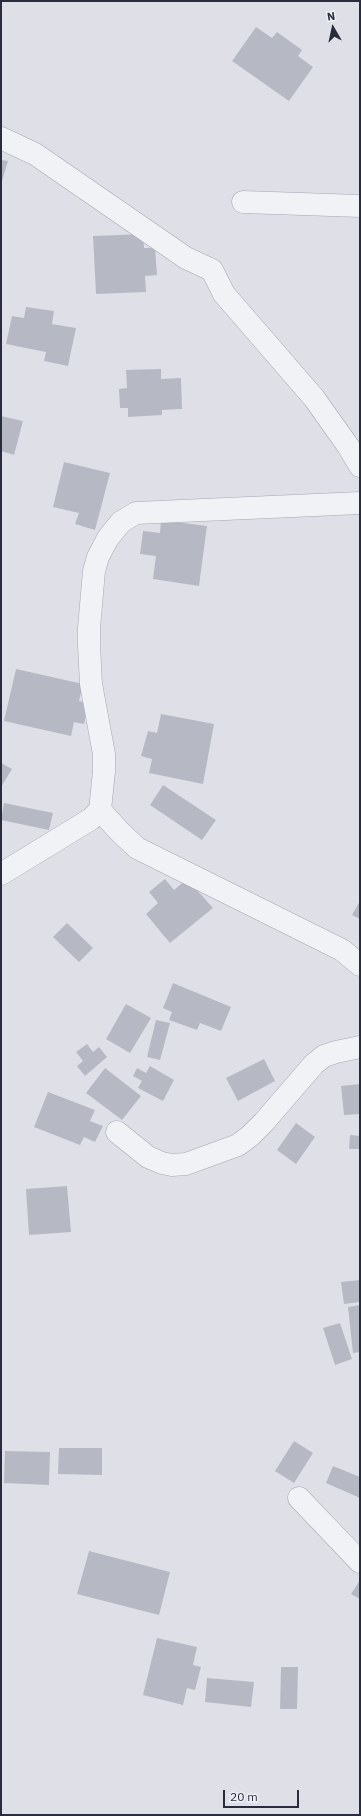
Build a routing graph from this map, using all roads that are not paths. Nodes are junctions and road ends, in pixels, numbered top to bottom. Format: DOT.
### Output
graph roads {
  1 [pos="1,138"];
  2 [pos="243,202"];
  3 [pos="360,206"];
  4 [pos="360,466"];
  5 [pos="360,503"];
  6 [pos="100,810"];
  7 [pos="1,874"];
  8 [pos="360,965"];
  9 [pos="360,1047"];
  10 [pos="117,1132"];
  11 [pos="299,1498"];
  12 [pos="360,1562"];
  1 -- 4 [label="street"];
  2 -- 3 [label="street"];
  5 -- 6 [label="street"];
  6 -- 7 [label="street"];
  6 -- 8 [label="street"];
  9 -- 10 [label="street"];
  11 -- 12 [label="street"];
}
